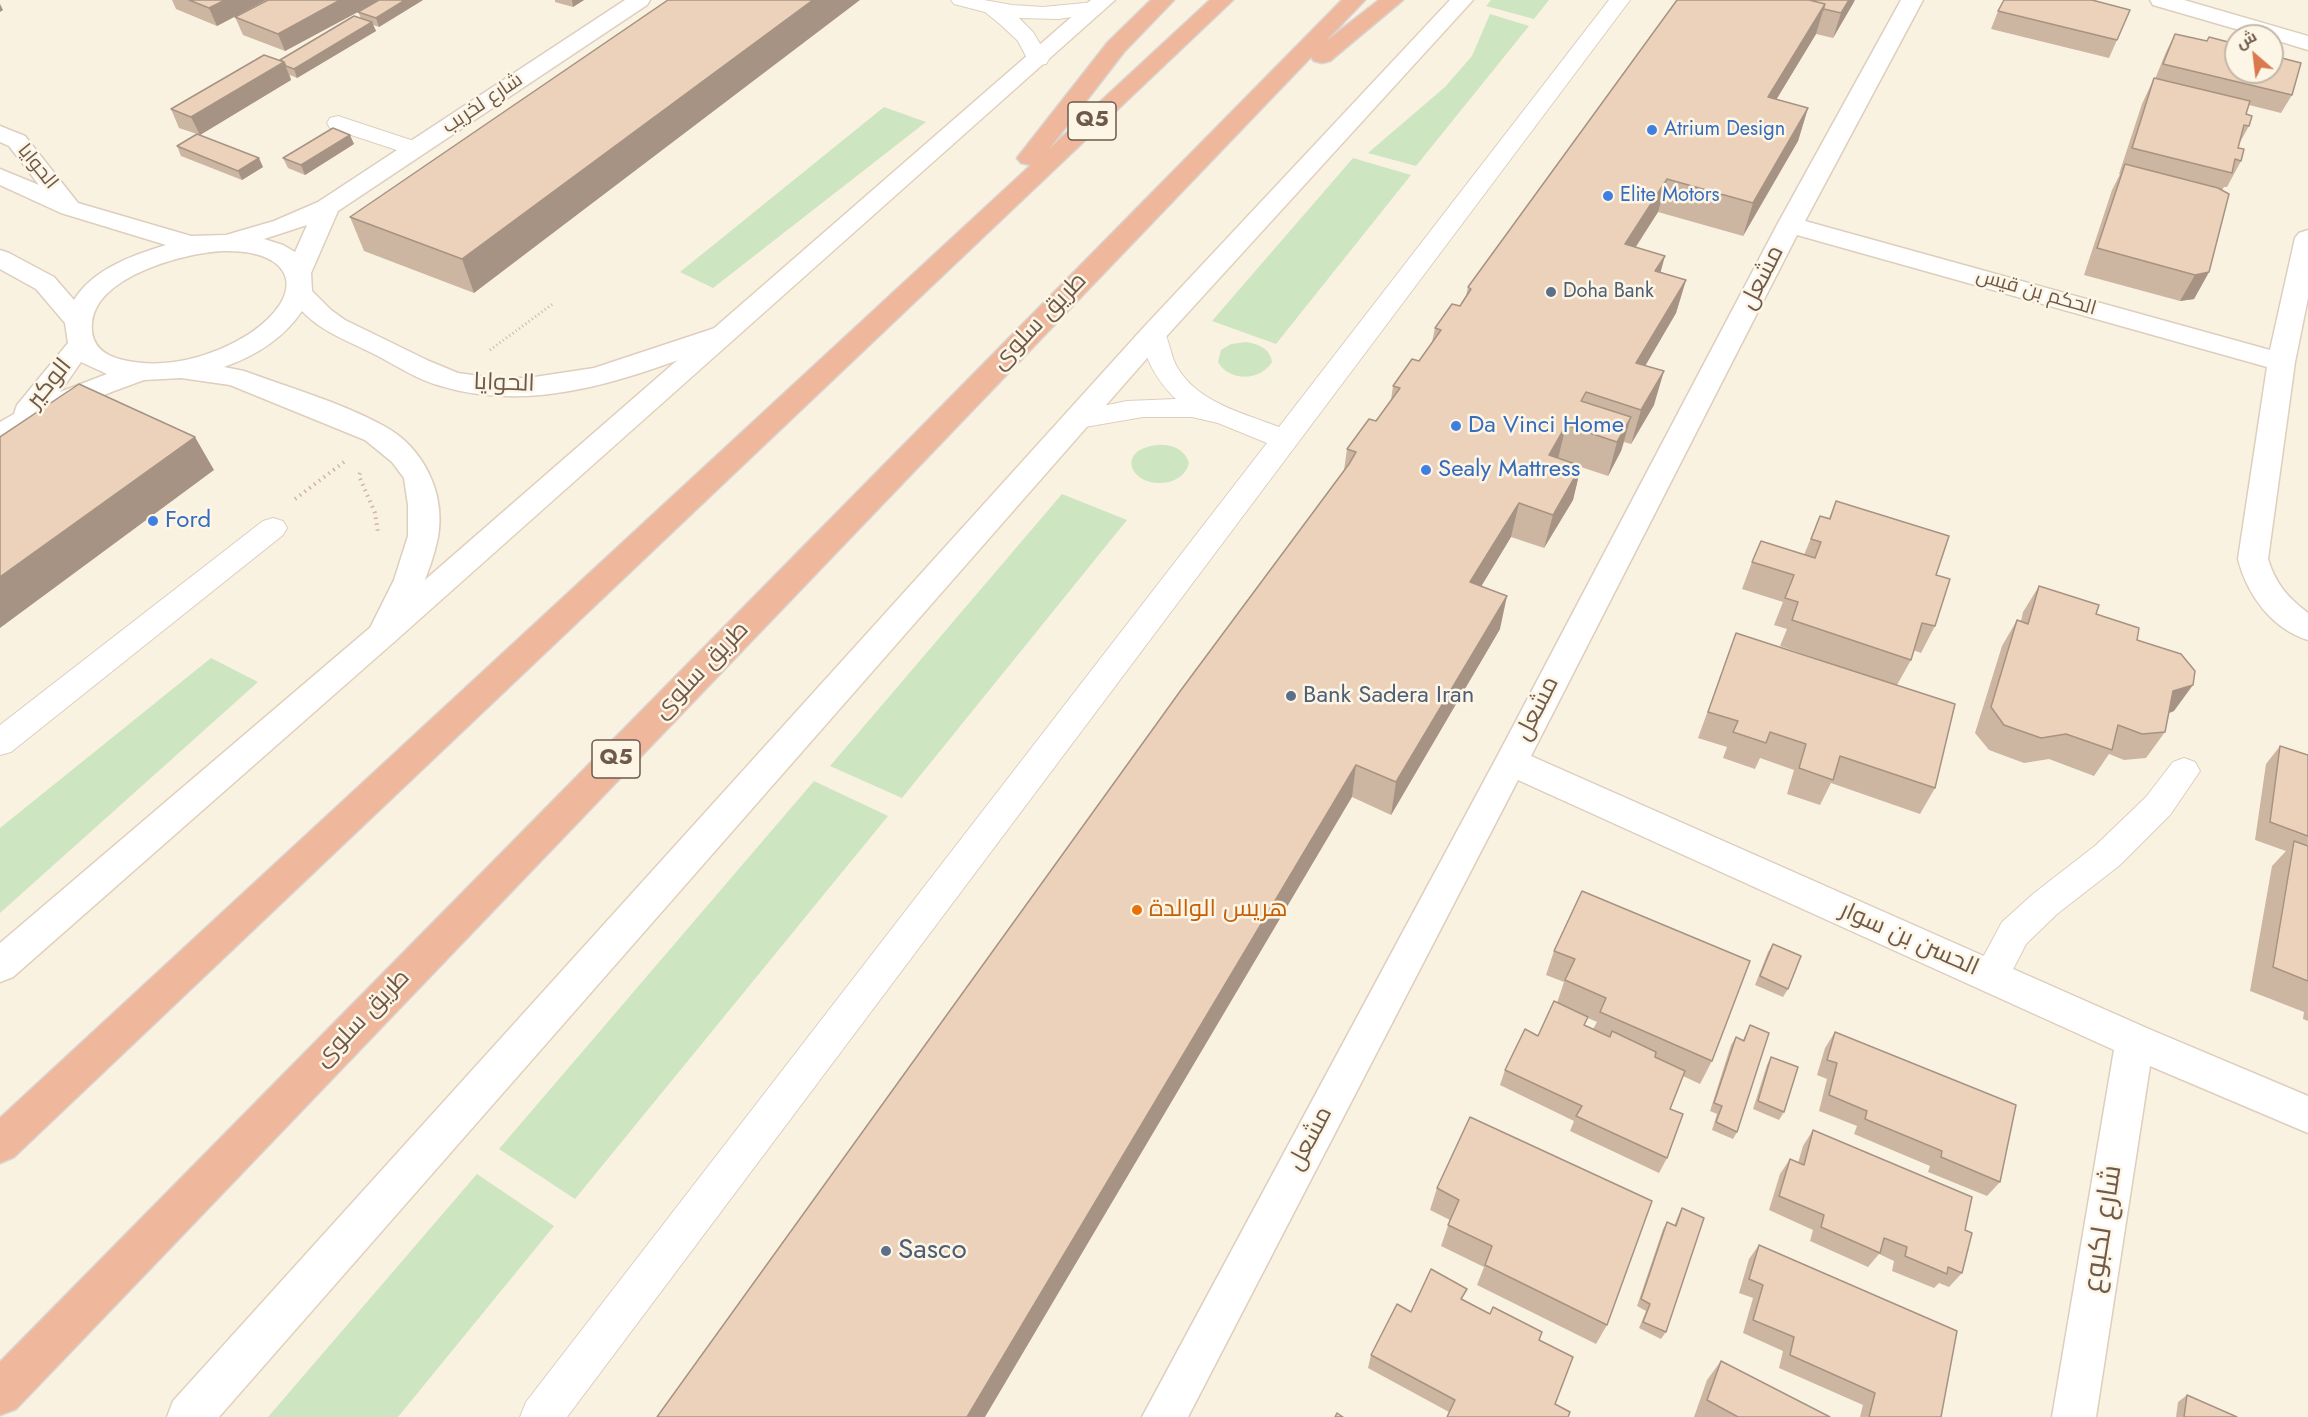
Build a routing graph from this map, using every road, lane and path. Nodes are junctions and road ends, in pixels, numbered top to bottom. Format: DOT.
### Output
graph roads {
  1 [pos="639,0"];
  2 [pos="961,0"];
  3 [pos="1163,0"];
  4 [pos="1222,0"];
  5 [pos="1354,0"];
  6 [pos="1392,0"];
  7 [pos="1462,0"];
  8 [pos="1620,0"];
  9 [pos="1912,0"];
  10 [pos="2174,2"];
  11 [pos="1100,4"];
  12 [pos="990,9"];
  13 [pos="2308,43"];
  14 [pos="1038,59"];
  15 [pos="338,123"];
  16 [pos="1233,124"];
  17 [pos="0,133"];
  18 [pos="415,149"];
  19 [pos="0,176"];
  20 [pos="70,207"];
  21 [pos="327,207"];
  22 [pos="1790,225"];
  23 [pos="2308,238"];
  24 [pos="962,241"];
  25 [pos="225,243"];
  26 [pos="197,245"];
  27 [pos="0,258"];
  28 [pos="299,283"];
  29 [pos="554,303"];
  30 [pos="78,333"];
  31 [pos="724,333"];
  32 [pos="1153,334"];
  33 [pos="2281,362"];
  34 [pos="177,370"];
  35 [pos="140,372"];
  36 [pos="456,382"];
  37 [pos="1209,412"];
  38 [pos="1079,418"];
  39 [pos="9,429"];
  40 [pos="381,439"];
  41 [pos="1286,440"];
  42 [pos="273,528"];
  43 [pos="379,540"];
  44 [pos="2308,628"];
  45 [pos="383,634"];
  46 [pos="0,743"];
  47 [pos="1511,762"];
  48 [pos="2184,771"];
  49 [pos="0,966"];
  50 [pos="1991,976"];
  51 [pos="2135,1041"];
  52 [pos="2308,1115"];
  53 [pos="0,1144"];
  54 [pos="0,1394"];
  55 [pos="189,1417"];
  56 [pos="541,1417"];
  57 [pos="1164,1417"];
  58 [pos="2074,1417"];
  1 -- 18 [label="street, شارع لخريب"];
  2 -- 12 [label="lane"];
  3 -- 24 [label="highway"];
  4 -- 24 [label="highway, Q5"];
  5 -- 16 [label="highway, طريق سلوى / Q5"];
  6 -- 16 [label="highway"];
  7 -- 32 [label="street"];
  8 -- 41 [label="lane"];
  9 -- 22 [label="street, مشعل"];
  10 -- 13 [label="street"];
  11 -- 12 [label="lane"];
  11 -- 14 [label="street"];
  12 -- 14 [label="lane"];
  14 -- 31 [label="street"];
  15 -- 18 [label="lane"];
  16 -- 54 [label="highway, طريق سلوى / Q5"];
  17 -- 20 [label="street, الحوايا"];
  18 -- 21 [label="street, شارع لخريب"];
  19 -- 20 [label="street, الحوايا"];
  20 -- 26 [label="street, الحوايا"];
  21 -- 25 [label="street, شارع لخريب"];
  21 -- 28 [label="street"];
  22 -- 33 [label="street, الحكم بن قيس"];
  22 -- 47 [label="street, مشعل"];
  23 -- 33 [label="street"];
  24 -- 53 [label="highway, Q5"];
  25 -- 26 [label="street"];
  25 -- 28 [label="street, الحوايا"];
  26 -- 30 [label="street, الوكير"];
  27 -- 30 [label="street"];
  28 -- 34 [label="street"];
  28 -- 36 [label="street, الحوايا"];
  29 -- 36 [label="path"];
  30 -- 35 [label="street"];
  30 -- 39 [label="street, الوكير"];
  31 -- 36 [label="street, الحوايا"];
  31 -- 45 [label="street"];
  32 -- 37 [label="lane"];
  32 -- 38 [label="street"];
  33 -- 44 [label="street"];
  34 -- 35 [label="street"];
  34 -- 40 [label="street"];
  35 -- 39 [label="street, الوكير"];
  37 -- 38 [label="lane"];
  37 -- 41 [label="lane"];
  38 -- 55 [label="street"];
  40 -- 42 [label="path"];
  40 -- 43 [label="path"];
  40 -- 45 [label="street"];
  41 -- 56 [label="lane"];
  42 -- 46 [label="lane"];
  45 -- 49 [label="street"];
  47 -- 50 [label="street, الحسن بن سوار"];
  47 -- 57 [label="street, مشعل"];
  48 -- 50 [label="lane"];
  50 -- 51 [label="street, الحسن بن سوار"];
  51 -- 52 [label="street, الحسن بن سوار"];
  51 -- 58 [label="street, شارع لكبوع"];
}
